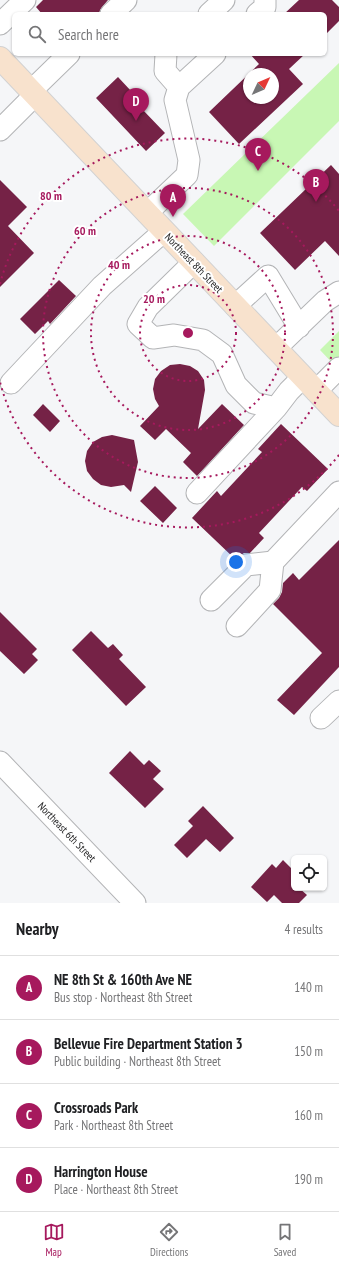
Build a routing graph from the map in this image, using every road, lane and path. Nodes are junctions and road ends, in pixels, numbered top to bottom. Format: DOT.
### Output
graph roads {
  1 [pos="126,0"];
  2 [pos="224,0"];
  3 [pos="265,0"];
  4 [pos="113,12"];
  5 [pos="211,12"];
  6 [pos="259,12"];
  7 [pos="12,14"];
  8 [pos="0,24"];
  9 [pos="63,56"];
  10 [pos="166,56"];
  11 [pos="213,56"];
  12 [pos="0,58"];
  13 [pos="179,87"];
  14 [pos="33,93"];
  15 [pos="0,130"];
  16 [pos="147,213"];
  17 [pos="164,231"];
  18 [pos="194,262"];
  19 [pos="339,292"];
  20 [pos="235,306"];
  21 [pos="299,327"];
  22 [pos="276,348"];
  23 [pos="339,368"];
  24 [pos="11,383"];
  25 [pos="310,384"];
  26 [pos="276,408"];
  27 [pos="339,415"];
  28 [pos="339,492"];
  29 [pos="197,493"];
  30 [pos="273,562"];
  31 [pos="211,600"];
  32 [pos="237,626"];
  33 [pos="339,701"];
  34 [pos="321,718"];
  35 [pos="0,762"];
  36 [pos="134,903"];
  1 -- 4 [label="street"];
  2 -- 5 [label="street"];
  3 -- 6 [label="street"];
  7 -- 8 [label="street"];
  9 -- 14 [label="street"];
  10 -- 13 [label="street"];
  11 -- 13 [label="street"];
  12 -- 14 [label="main road, Northeast 8th Street"];
  13 -- 16 [label="street"];
  14 -- 15 [label="street"];
  14 -- 16 [label="main road, Northeast 8th Street"];
  16 -- 17 [label="main road, Northeast 8th Street"];
  17 -- 18 [label="main road, Northeast 8th Street"];
  17 -- 24 [label="street"];
  18 -- 20 [label="main road, Northeast 8th Street"];
  18 -- 26 [label="street"];
  19 -- 21 [label="street"];
  20 -- 21 [label="street"];
  20 -- 22 [label="main road, Northeast 8th Street"];
  21 -- 22 [label="street"];
  22 -- 25 [label="main road, Northeast 8th Street"];
  23 -- 25 [label="street"];
  25 -- 26 [label="street"];
  25 -- 27 [label="main road, Northeast 8th Street"];
  26 -- 29 [label="street"];
  28 -- 30 [label="street"];
  30 -- 31 [label="street"];
  30 -- 32 [label="street"];
  33 -- 34 [label="street"];
  35 -- 36 [label="street, Northeast 6th Street"];
}
